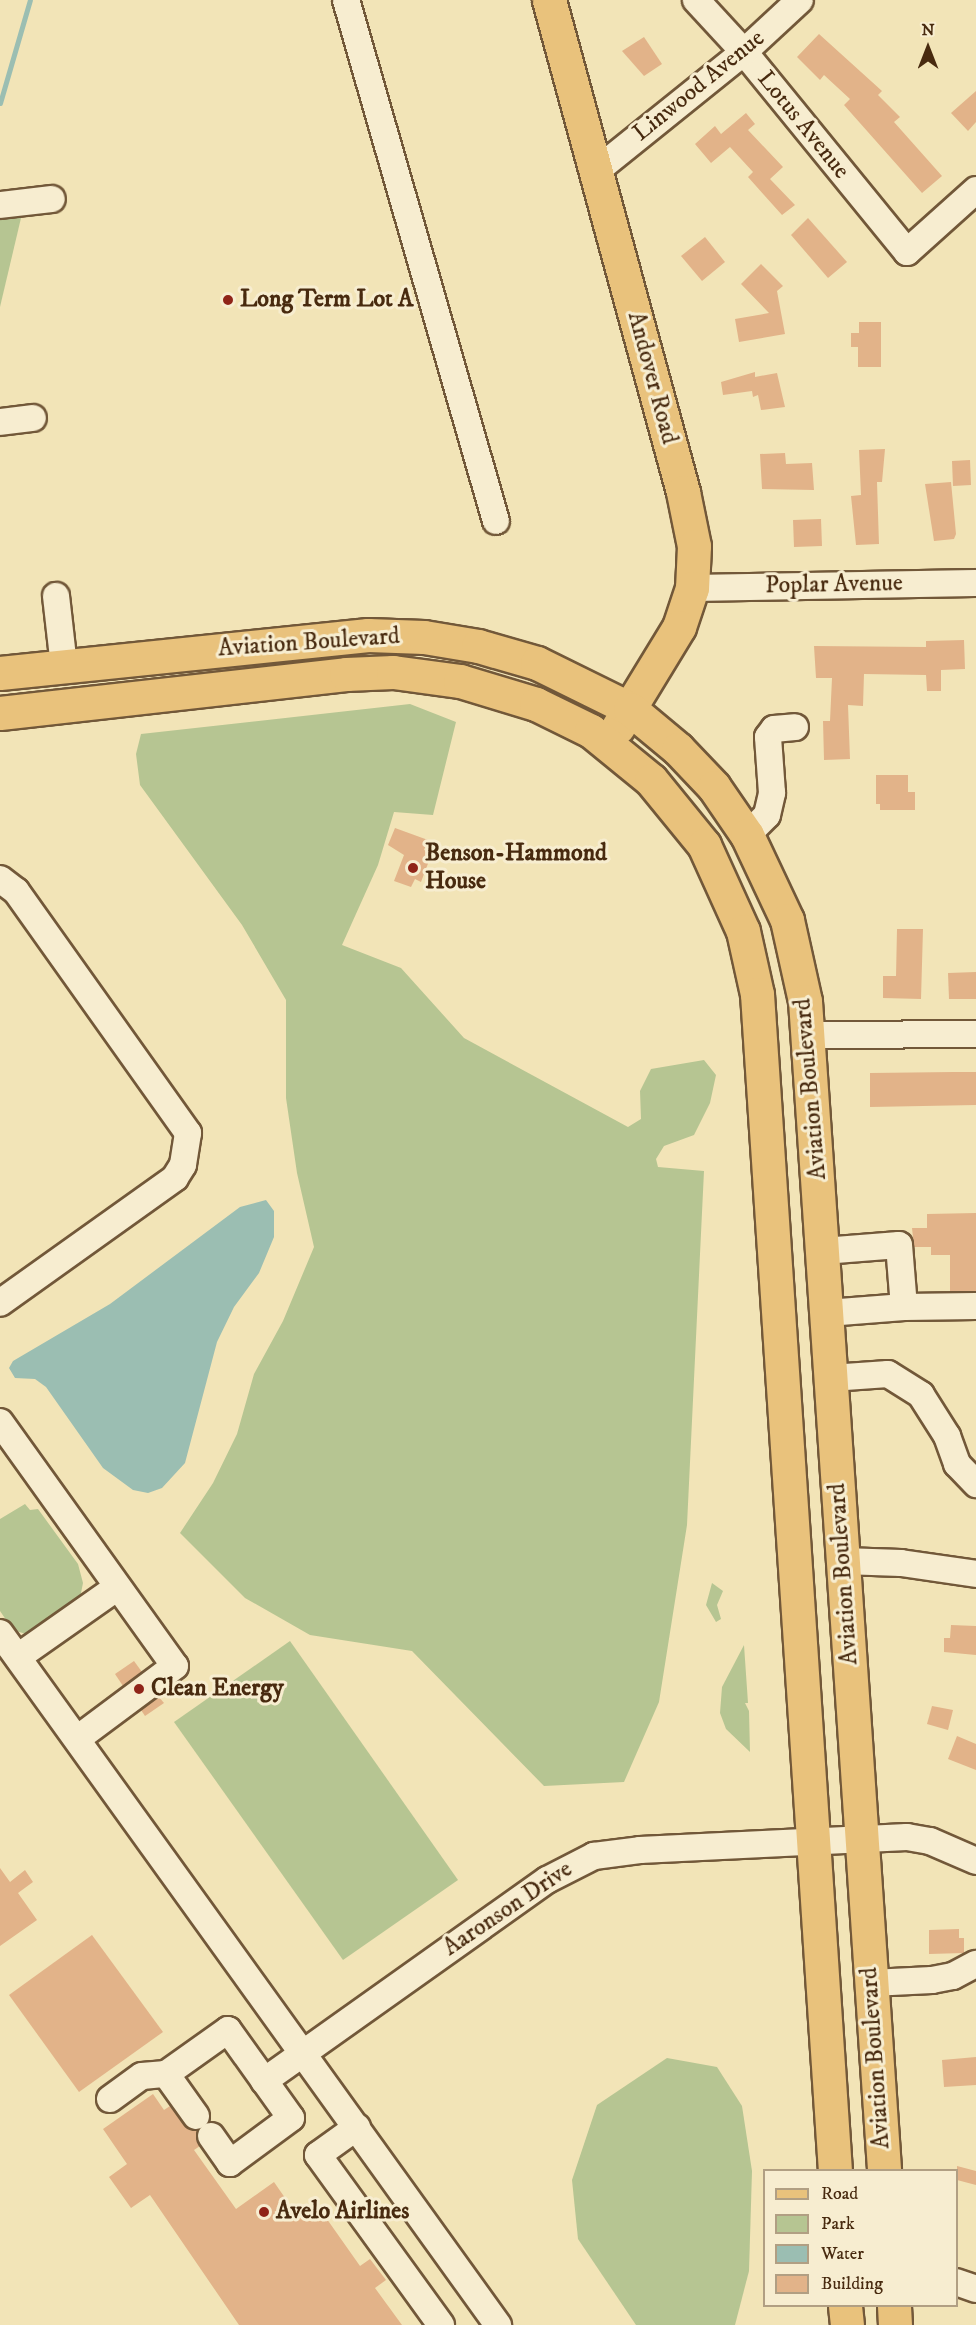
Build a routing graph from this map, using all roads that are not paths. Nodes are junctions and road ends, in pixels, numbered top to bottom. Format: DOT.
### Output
graph roads {
  1 [pos="549,0"];
  2 [pos="696,0"];
  3 [pos="800,0"];
  4 [pos="350,12"];
  5 [pos="744,52"];
  6 [pos="596,171"];
  7 [pos="976,190"];
  8 [pos="52,199"];
  9 [pos="0,205"];
  10 [pos="33,418"];
  11 [pos="0,422"];
  12 [pos="496,521"];
  13 [pos="976,583"];
  14 [pos="693,588"];
  15 [pos="56,596"];
  16 [pos="64,666"];
  17 [pos="0,673"];
  18 [pos="35,709"];
  19 [pos="630,710"];
  20 [pos="0,712"];
  21 [pos="795,726"];
  22 [pos="608,742"];
  23 [pos="747,835"];
  24 [pos="0,879"];
  25 [pos="976,1034"];
  26 [pos="808,1035"];
  27 [pos="823,1251"];
  28 [pos="0,1303"];
  29 [pos="976,1306"];
  30 [pos="904,1307"];
  31 [pos="827,1314"];
  32 [pos="831,1378"];
  33 [pos="0,1422"];
  34 [pos="976,1484"];
  35 [pos="843,1561"];
  36 [pos="976,1574"];
  37 [pos="116,1588"];
  38 [pos="0,1633"];
  39 [pos="18,1657"];
  40 [pos="77,1739"];
  41 [pos="862,1839"];
  42 [pos="814,1841"];
  43 [pos="976,1861"];
  44 [pos="976,1964"];
  45 [pos="871,1983"];
  46 [pos="304,2052"];
  47 [pos="166,2074"];
  48 [pos="264,2081"];
  49 [pos="110,2099"];
  50 [pos="357,2127"];
  51 [pos="835,2169"];
  52 [pos="884,2169"];
  53 [pos="958,2282"];
  54 [pos="976,2289"];
  55 [pos="845,2307"];
  56 [pos="894,2307"];
  57 [pos="441,2325"];
  58 [pos="498,2325"];
  59 [pos="847,2325"];
  60 [pos="895,2325"];
  1 -- 6 [label="main road, Andover Road"];
  2 -- 5 [label="street, Lotus Avenue"];
  3 -- 5 [label="street, Linwood Avenue"];
  4 -- 12 [label="street"];
  5 -- 6 [label="street, Linwood Avenue"];
  5 -- 7 [label="street, Lotus Avenue"];
  6 -- 14 [label="main road, Andover Road"];
  8 -- 9 [label="street"];
  10 -- 11 [label="street"];
  13 -- 14 [label="street, Poplar Avenue"];
  14 -- 19 [label="main road, Andover Road"];
  15 -- 16 [label="street"];
  16 -- 17 [label="main road, Aviation Boulevard"];
  16 -- 18 [label="main road"];
  16 -- 19 [label="main road, Aviation Boulevard"];
  18 -- 20 [label="main road, Aviation Boulevard"];
  18 -- 22 [label="main road, Aviation Boulevard"];
  19 -- 22 [label="main road, Andover Road"];
  19 -- 23 [label="main road, Aviation Boulevard"];
  21 -- 23 [label="street"];
  22 -- 42 [label="main road, Aviation Boulevard"];
  23 -- 26 [label="main road, Aviation Boulevard"];
  24 -- 28 [label="street"];
  25 -- 26 [label="street"];
  26 -- 27 [label="main road, Aviation Boulevard"];
  27 -- 30 [label="street"];
  27 -- 31 [label="main road, Aviation Boulevard"];
  29 -- 30 [label="street"];
  30 -- 31 [label="street"];
  31 -- 32 [label="main road, Aviation Boulevard"];
  32 -- 34 [label="street"];
  32 -- 35 [label="main road, Aviation Boulevard"];
  33 -- 37 [label="street"];
  35 -- 36 [label="street"];
  35 -- 41 [label="main road, Aviation Boulevard"];
  37 -- 39 [label="street"];
  37 -- 40 [label="street"];
  38 -- 39 [label="street"];
  39 -- 40 [label="street"];
  40 -- 46 [label="street"];
  41 -- 42 [label="street, Aaronson Drive"];
  41 -- 43 [label="street, Aaronson Drive"];
  41 -- 45 [label="main road, Aviation Boulevard"];
  42 -- 46 [label="street, Aaronson Drive"];
  42 -- 51 [label="main road, Aviation Boulevard"];
  44 -- 45 [label="street"];
  45 -- 52 [label="main road, Aviation Boulevard"];
  46 -- 48 [label="street, Aaronson Drive"];
  46 -- 50 [label="street"];
  47 -- 48 [label="street"];
  47 -- 48 [label="street"];
  47 -- 49 [label="street"];
  50 -- 57 [label="street"];
  50 -- 58 [label="street"];
  53 -- 54 [label="street"];
  55 -- 59 [label="main road"];
  56 -- 60 [label="main road"];
}
